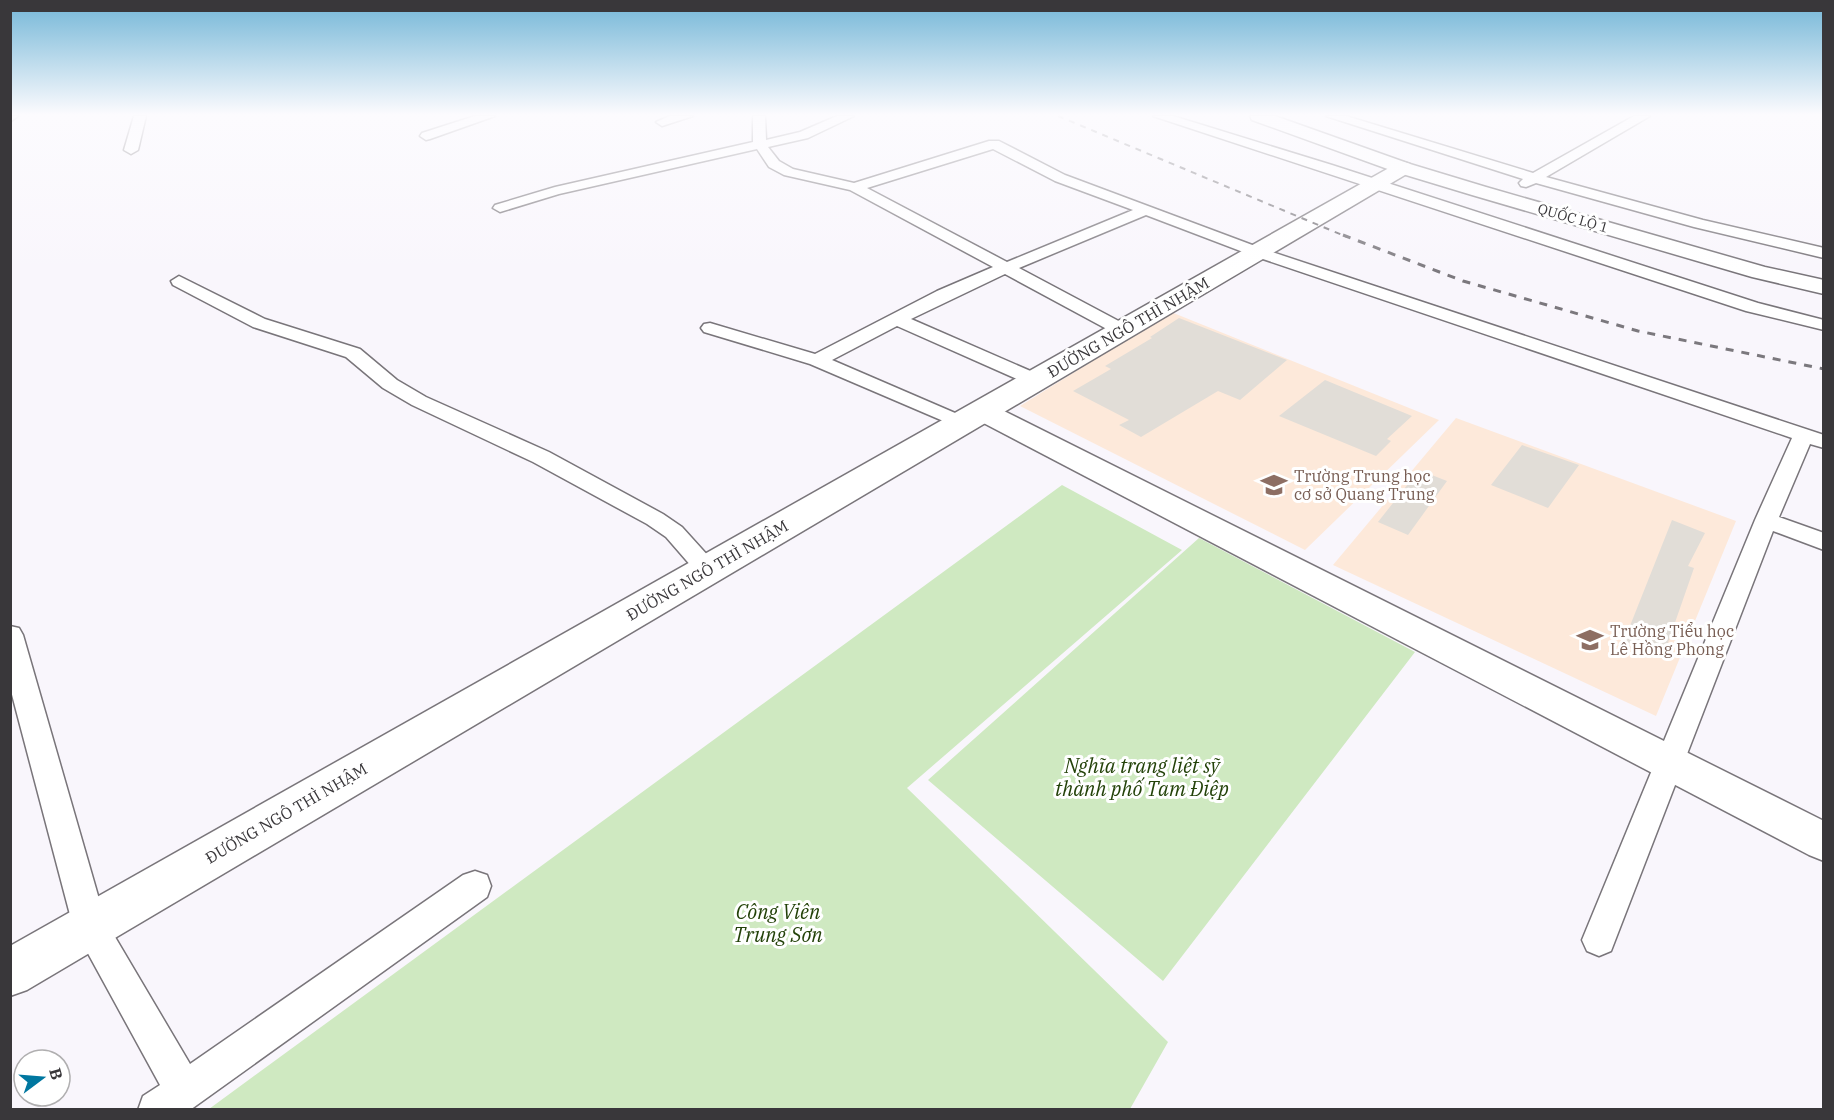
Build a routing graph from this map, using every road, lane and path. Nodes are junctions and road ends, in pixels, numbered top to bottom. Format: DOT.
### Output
graph roads {
  1 [pos="652,168"];
  2 [pos="782,168"];
  3 [pos="916,168"];
  4 [pos="1041,168"];
  5 [pos="1324,168"];
  6 [pos="1402,168"];
  7 [pos="1424,168"];
  8 [pos="1436,168"];
  9 [pos="1482,168"];
  10 [pos="1552,168"];
  11 [pos="1525,183"];
  12 [pos="1374,184"];
  13 [pos="855,187"];
  14 [pos="500,208"];
  15 [pos="1147,210"];
  16 [pos="1257,252"];
  17 [pos="1824,253"];
  18 [pos="1006,268"];
  19 [pos="1824,272"];
  20 [pos="179,281"];
  21 [pos="1824,287"];
  22 [pos="897,319"];
  23 [pos="1824,325"];
  24 [pos="710,328"];
  25 [pos="1122,330"];
  26 [pos="817,360"];
  27 [pos="1035,380"];
  28 [pos="972,417"];
  29 [pos="1813,439"];
  30 [pos="1766,520"];
  31 [pos="1824,542"];
  32 [pos="708,569"];
  33 [pos="10,635"];
  34 [pos="1670,763"];
  35 [pos="1824,842"];
  36 [pos="475,885"];
  37 [pos="90,926"];
  38 [pos="1599,940"];
  39 [pos="10,973"];
  40 [pos="170,1100"];
  1 -- 14 [label="street"];
  2 -- 13 [label="street"];
  3 -- 13 [label="street"];
  4 -- 15 [label="street"];
  5 -- 12 [label="street"];
  6 -- 12 [label="main road, ĐƯỜNG NGÔ THÌ NHẬM"];
  7 -- 21 [label="main road, QUỐC LỘ 1"];
  8 -- 11 [label="main road, QUỐC LỘ 1"];
  9 -- 11 [label="street"];
  10 -- 11 [label="street"];
  11 -- 17 [label="street"];
  11 -- 19 [label="main road, QUỐC LỘ 1"];
  12 -- 16 [label="main road, ĐƯỜNG NGÔ THÌ NHẬM"];
  12 -- 23 [label="street"];
  13 -- 18 [label="street"];
  15 -- 16 [label="street"];
  15 -- 18 [label="street"];
  16 -- 25 [label="main road, ĐƯỜNG NGÔ THÌ NHẬM"];
  16 -- 29 [label="street"];
  18 -- 22 [label="street"];
  18 -- 25 [label="street"];
  20 -- 32 [label="street"];
  22 -- 26 [label="street"];
  22 -- 27 [label="street"];
  24 -- 26 [label="street"];
  25 -- 27 [label="main road, ĐƯỜNG NGÔ THÌ NHẬM"];
  26 -- 28 [label="street"];
  27 -- 28 [label="main road, ĐƯỜNG NGÔ THÌ NHẬM"];
  28 -- 32 [label="main road, ĐƯỜNG NGÔ THÌ NHẬM"];
  28 -- 34 [label="main road"];
  29 -- 30 [label="street"];
  30 -- 31 [label="street"];
  30 -- 34 [label="street"];
  32 -- 37 [label="main road, ĐƯỜNG NGÔ THÌ NHẬM"];
  33 -- 37 [label="street"];
  34 -- 35 [label="main road"];
  34 -- 38 [label="street"];
  36 -- 40 [label="street"];
  37 -- 39 [label="main road, ĐƯỜNG NGÔ THÌ NHẬM"];
  37 -- 40 [label="street"];
}
